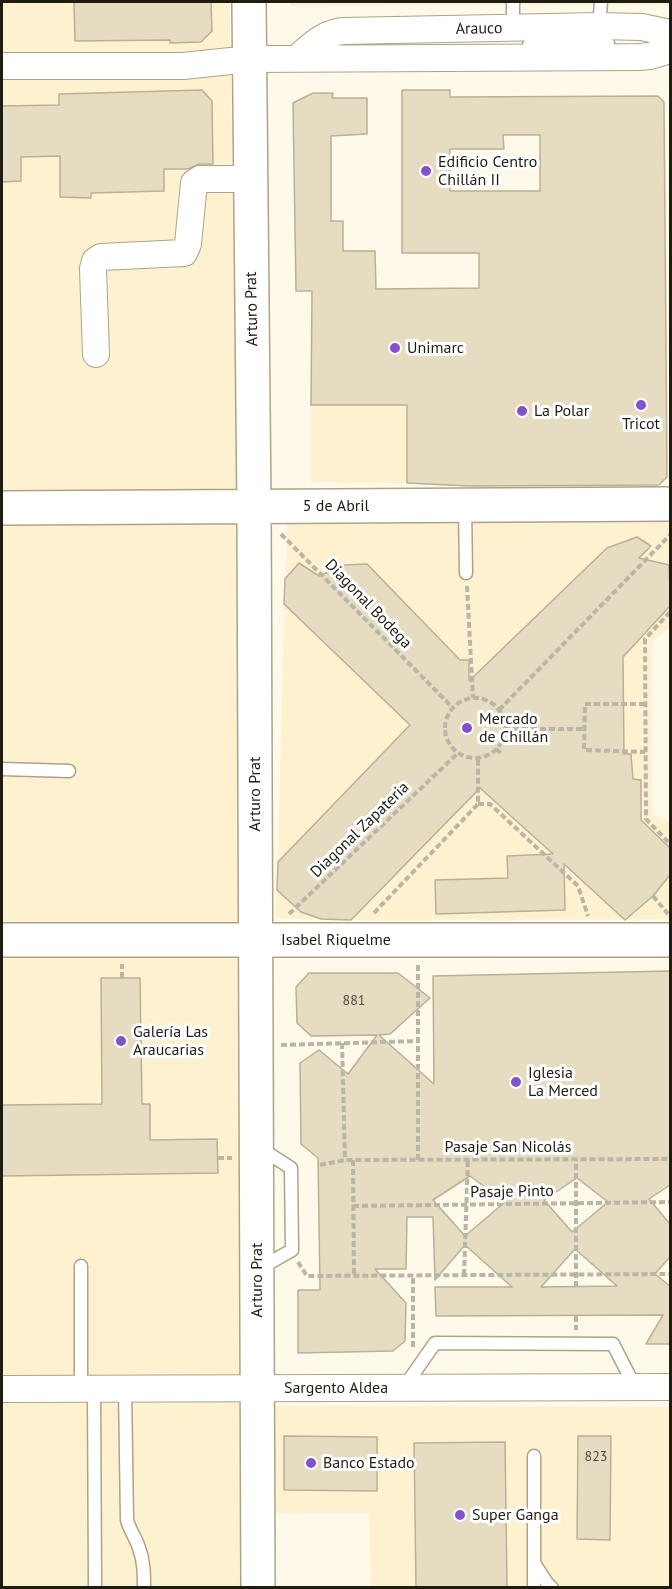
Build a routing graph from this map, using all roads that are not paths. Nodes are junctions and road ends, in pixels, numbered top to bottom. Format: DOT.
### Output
graph roads {
  1 [pos="249,2"];
  2 [pos="513,2"];
  3 [pos="603,24"];
  4 [pos="513,28"];
  5 [pos="670,33"];
  6 [pos="670,50"];
  7 [pos="473,58"];
  8 [pos="249,59"];
  9 [pos="296,59"];
  10 [pos="2,66"];
  11 [pos="250,178"];
  12 [pos="96,354"];
  13 [pos="670,504"];
  14 [pos="465,506"];
  15 [pos="254,507"];
  16 [pos="2,508"];
  17 [pos="466,573"];
  18 [pos="2,769"];
  19 [pos="69,771"];
  20 [pos="2,940"];
  21 [pos="255,940"];
  22 [pos="670,940"];
  23 [pos="256,1146"];
  24 [pos="81,1266"];
  25 [pos="257,1270"];
  26 [pos="404,1387"];
  27 [pos="635,1387"];
  28 [pos="670,1387"];
  29 [pos="87,1388"];
  30 [pos="125,1388"];
  31 [pos="257,1388"];
  32 [pos="2,1389"];
  33 [pos="534,1456"];
  34 [pos="534,1563"];
  35 [pos="95,1585"];
  36 [pos="144,1587"];
  37 [pos="258,1587"];
  38 [pos="534,1587"];
  39 [pos="552,1587"];
  1 -- 8 [label="street, Arturo Prat"];
  2 -- 4 [label="lane"];
  3 -- 4 [label="street, Arauco"];
  3 -- 5 [label="street, Arauco"];
  3 -- 7 [label="lane"];
  4 -- 9 [label="street, Arauco"];
  6 -- 7 [label="street, Arauco"];
  7 -- 9 [label="street, Arauco"];
  8 -- 9 [label="street, Arauco"];
  8 -- 10 [label="street, Arauco"];
  8 -- 11 [label="street, Arturo Prat"];
  11 -- 12 [label="street"];
  11 -- 15 [label="street, Arturo Prat"];
  13 -- 14 [label="street, 5 de Abril"];
  14 -- 15 [label="street, 5 de Abril"];
  14 -- 17 [label="lane"];
  15 -- 16 [label="street, 5 de Abril"];
  15 -- 21 [label="street, Arturo Prat"];
  18 -- 19 [label="lane"];
  20 -- 21 [label="street, Isabel Riquelme"];
  21 -- 22 [label="street, Isabel Riquelme"];
  21 -- 23 [label="street, Arturo Prat"];
  23 -- 25 [label="street, Arturo Prat"];
  23 -- 25 [label="lane"];
  24 -- 29 [label="lane"];
  25 -- 31 [label="street, Arturo Prat"];
  26 -- 27 [label="street, Sargento Aldea"];
  26 -- 27 [label="lane"];
  26 -- 31 [label="street, Sargento Aldea"];
  27 -- 28 [label="street, Sargento Aldea"];
  29 -- 30 [label="street, Sargento Aldea"];
  29 -- 32 [label="street, Sargento Aldea"];
  29 -- 35 [label="lane"];
  30 -- 31 [label="street, Sargento Aldea"];
  30 -- 36 [label="lane"];
  31 -- 37 [label="street, Arturo Prat"];
  33 -- 34 [label="lane"];
  34 -- 38 [label="lane"];
  34 -- 39 [label="lane"];
}
